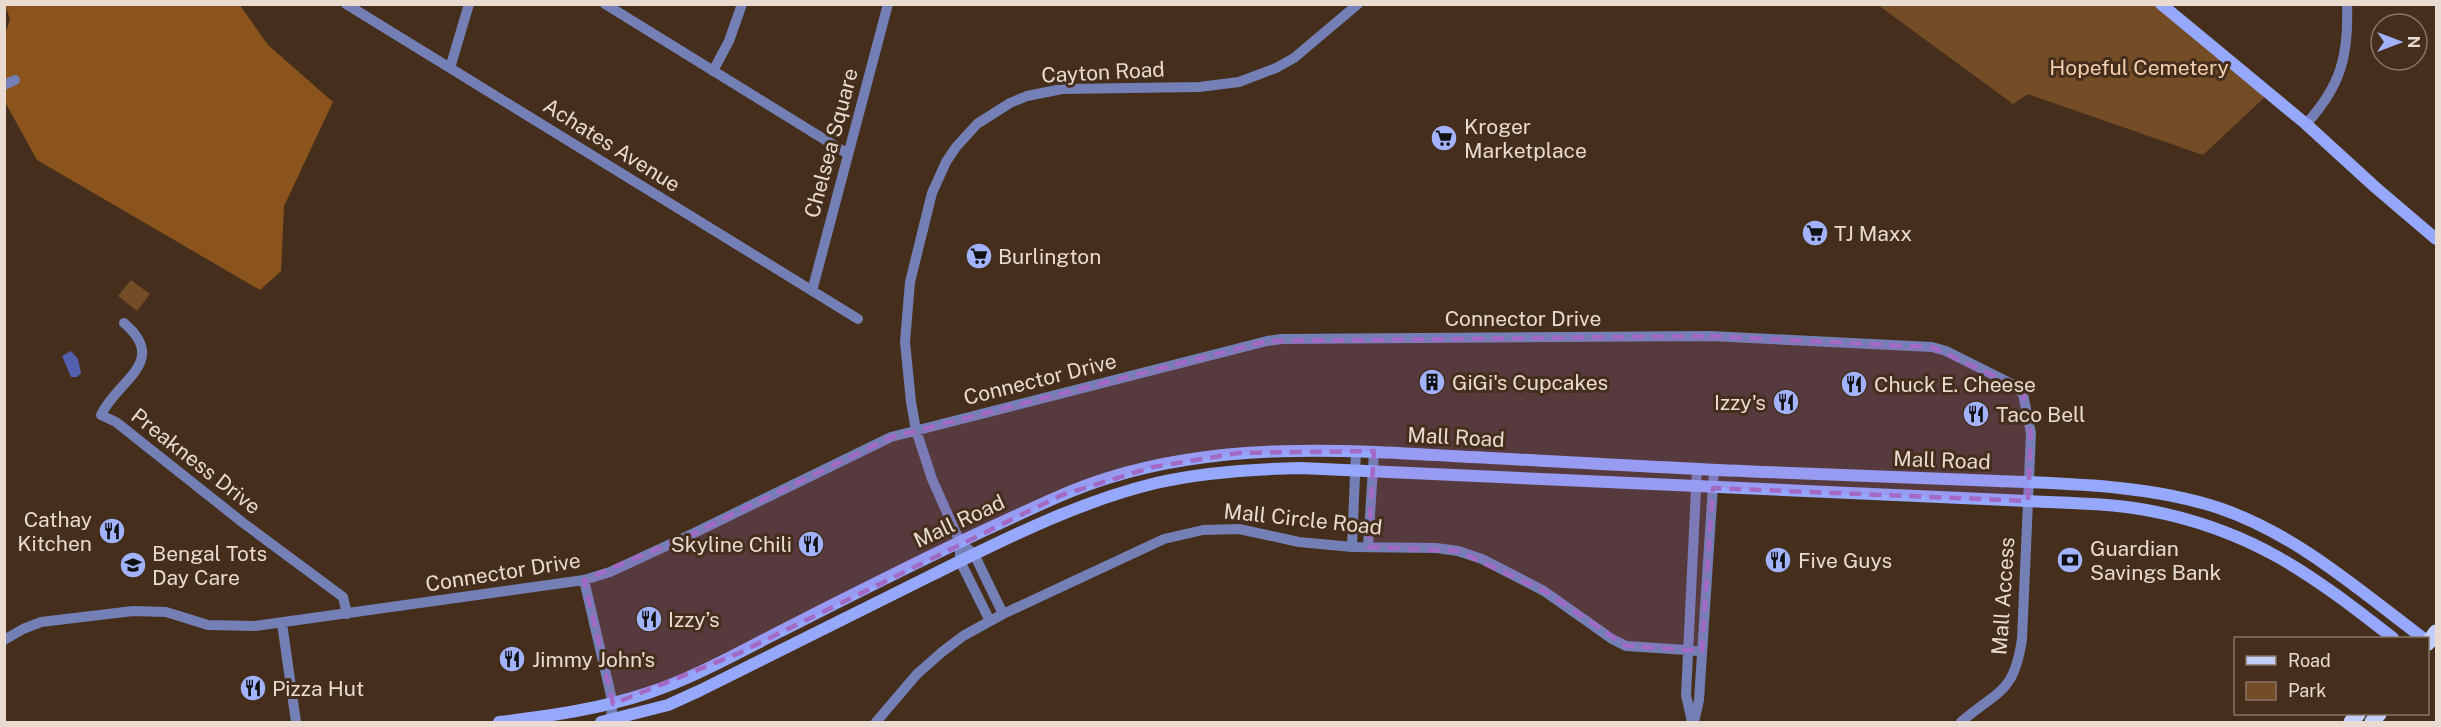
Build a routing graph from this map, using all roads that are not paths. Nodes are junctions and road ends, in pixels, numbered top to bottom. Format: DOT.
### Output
graph roads {
  1 [pos="346,4"];
  2 [pos="469,4"];
  3 [pos="605,4"];
  4 [pos="742,4"];
  5 [pos="888,4"];
  6 [pos="1358,4"];
  7 [pos="2161,4"];
  8 [pos="2347,4"];
  9 [pos="450,68"];
  10 [pos="713,71"];
  11 [pos="15,80"];
  12 [pos="4,85"];
  13 [pos="2306,124"];
  14 [pos="848,154"];
  15 [pos="2436,239"];
  16 [pos="812,291"];
  17 [pos="858,320"];
  18 [pos="124,323"];
  19 [pos="916,430"];
  20 [pos="1356,451"];
  21 [pos="1374,452"];
  22 [pos="1697,469"];
  23 [pos="1355,470"];
  24 [pos="1714,470"];
  25 [pos="1372,471"];
  26 [pos="2028,482"];
  27 [pos="1696,487"];
  28 [pos="1713,488"];
  29 [pos="2028,501"];
  30 [pos="960,542"];
  31 [pos="1352,547"];
  32 [pos="1368,548"];
  33 [pos="974,554"];
  34 [pos="960,561"];
  35 [pos="584,580"];
  36 [pos="347,614"];
  37 [pos="1003,614"];
  38 [pos="990,621"];
  39 [pos="282,623"];
  40 [pos="2390,637"];
  41 [pos="2420,637"];
  42 [pos="4,640"];
  43 [pos="1688,651"];
  44 [pos="1702,651"];
  45 [pos="613,704"];
  46 [pos="624,720"];
  47 [pos="607,722"];
  48 [pos="296,723"];
  49 [pos="499,723"];
  50 [pos="876,723"];
  51 [pos="1693,723"];
  52 [pos="1961,723"];
  1 -- 9 [label="street, Achates Avenue"];
  2 -- 9 [label="street"];
  3 -- 10 [label="street"];
  4 -- 10 [label="street"];
  5 -- 14 [label="street, Chelsea Square"];
  6 -- 19 [label="street, Cayton Road"];
  7 -- 13 [label="main road"];
  8 -- 13 [label="street"];
  9 -- 16 [label="street, Achates Avenue"];
  10 -- 14 [label="street"];
  11 -- 12 [label="street"];
  13 -- 15 [label="main road"];
  14 -- 16 [label="street, Chelsea Square"];
  16 -- 17 [label="street, Achates Avenue"];
  18 -- 36 [label="street, Preakness Drive"];
  19 -- 26 [label="street, Connector Drive"];
  19 -- 30 [label="street, Cayton Road"];
  19 -- 35 [label="street, Connector Drive"];
  20 -- 21 [label="main road, Mall Road"];
  20 -- 23 [label="street"];
  20 -- 30 [label="main road, Mall Road"];
  21 -- 22 [label="main road, Mall Road"];
  21 -- 25 [label="street"];
  22 -- 24 [label="main road, Mall Road"];
  22 -- 27 [label="street"];
  23 -- 25 [label="main road, Mall Road"];
  23 -- 31 [label="street"];
  23 -- 33 [label="main road, Mall Road"];
  24 -- 26 [label="main road, Mall Road"];
  24 -- 28 [label="street"];
  25 -- 27 [label="main road, Mall Road"];
  25 -- 32 [label="street"];
  26 -- 29 [label="street, Mall Access"];
  26 -- 41 [label="main road, Mall Road"];
  27 -- 28 [label="main road, Mall Road"];
  27 -- 43 [label="street"];
  28 -- 29 [label="main road, Mall Road"];
  28 -- 44 [label="street"];
  29 -- 40 [label="main road, Mall Road"];
  29 -- 52 [label="street, Mall Access"];
  30 -- 33 [label="street"];
  30 -- 34 [label="street"];
  30 -- 45 [label="main road, Mall Road"];
  31 -- 32 [label="street, Mall Circle Road"];
  31 -- 37 [label="street, Mall Circle Road"];
  32 -- 43 [label="street, Mall Circle Road"];
  33 -- 34 [label="main road, Mall Road"];
  33 -- 37 [label="street"];
  34 -- 38 [label="street"];
  34 -- 46 [label="main road, Mall Road"];
  35 -- 36 [label="street, Connector Drive"];
  35 -- 45 [label="street"];
  36 -- 39 [label="street, Connector Drive"];
  37 -- 38 [label="street, Mall Circle Road"];
  38 -- 50 [label="street, Mall Circle Road"];
  39 -- 42 [label="street, Connector Drive"];
  39 -- 48 [label="street"];
  43 -- 44 [label="street, Mall Circle Road"];
  43 -- 51 [label="street"];
  44 -- 51 [label="street"];
  45 -- 46 [label="street"];
  45 -- 47 [label="street"];
  45 -- 49 [label="main road, Mall Road"];
  46 -- 47 [label="main road, Mall Road"];
}
